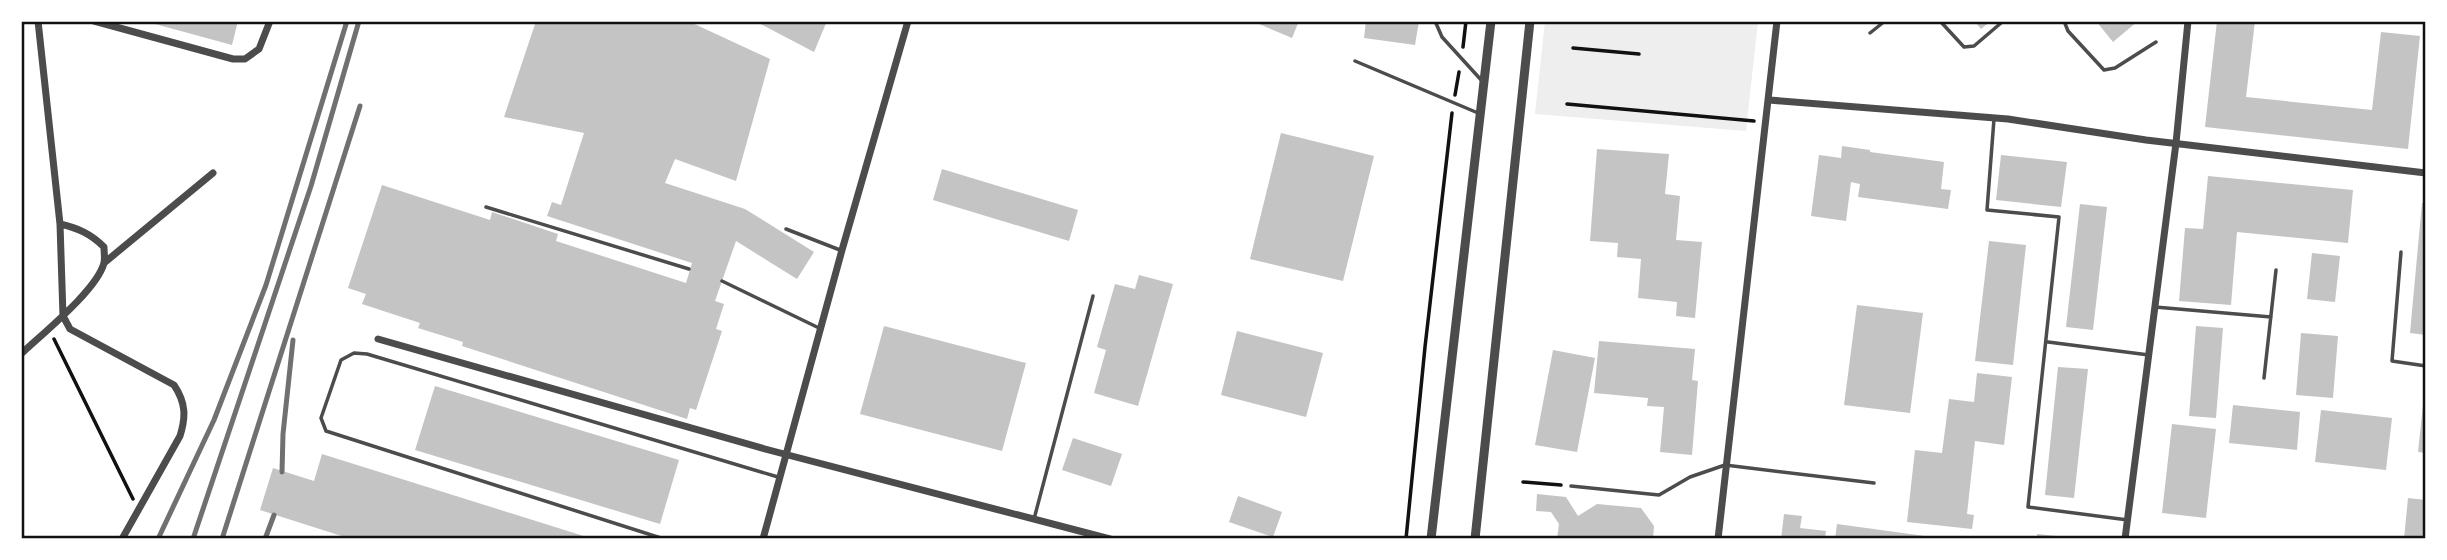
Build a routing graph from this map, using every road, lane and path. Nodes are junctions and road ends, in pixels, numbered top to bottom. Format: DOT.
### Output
graph roads {
  1 [pos="38,21"];
  2 [pos="94,21"];
  3 [pos="270,21"];
  4 [pos="908,21"];
  5 [pos="1435,21"];
  6 [pos="1466,21"];
  7 [pos="1491,21"];
  8 [pos="1530,21"];
  9 [pos="1777,21"];
  10 [pos="1885,21"];
  11 [pos="1940,21"];
  12 [pos="2064,21"];
  13 [pos="2188,21"];
  14 [pos="2001,23"];
  15 [pos="1870,33"];
  16 [pos="2157,42"];
  17 [pos="1573,48"];
  18 [pos="1639,54"];
  19 [pos="1461,58"];
  20 [pos="1355,61"];
  21 [pos="1484,83"];
  22 [pos="1769,100"];
  23 [pos="1454,103"];
  24 [pos="1567,104"];
  25 [pos="1480,114"];
  26 [pos="1994,117"];
  27 [pos="1766,122"];
  28 [pos="2176,143"];
  29 [pos="214,173"];
  30 [pos="2426,173"];
  31 [pos="486,206"];
  32 [pos="60,224"];
  33 [pos="786,229"];
  34 [pos="842,250"];
  35 [pos="2401,252"];
  36 [pos="104,262"];
  37 [pos="689,269"];
  38 [pos="2276,270"];
  39 [pos="722,281"];
  40 [pos="1093,296"];
  41 [pos="2155,307"];
  42 [pos="63,316"];
  43 [pos="2271,317"];
  44 [pos="48,328"];
  45 [pos="821,329"];
  46 [pos="378,338"];
  47 [pos="2048,342"];
  48 [pos="21,354"];
  49 [pos="2149,355"];
  50 [pos="2426,366"];
  51 [pos="2264,378"];
  52 [pos="787,454"];
  53 [pos="1726,465"];
  54 [pos="780,478"];
  55 [pos="1523,482"];
  56 [pos="1874,483"];
  57 [pos="1571,486"];
  58 [pos="138,512"];
  59 [pos="1034,519"];
  60 [pos="2128,520"];
  61 [pos="122,539"];
  62 [pos="663,539"];
  63 [pos="764,539"];
  64 [pos="1110,539"];
  65 [pos="1406,539"];
  66 [pos="1431,539"];
  67 [pos="1475,539"];
  68 [pos="1718,539"];
  69 [pos="2125,539"];
  1 -- 32 [label="street"];
  2 -- 3 [label="street"];
  4 -- 34 [label="street"];
  5 -- 19 [label="lane"];
  6 -- 19 [label="path"];
  7 -- 21 [label="street"];
  8 -- 67 [label="street"];
  9 -- 22 [label="street"];
  10 -- 15 [label="lane"];
  11 -- 14 [label="lane"];
  12 -- 16 [label="lane"];
  13 -- 28 [label="street"];
  17 -- 18 [label="path"];
  19 -- 21 [label="lane"];
  19 -- 23 [label="path"];
  20 -- 23 [label="lane"];
  21 -- 25 [label="street"];
  22 -- 26 [label="street"];
  22 -- 27 [label="street"];
  23 -- 25 [label="lane"];
  23 -- 65 [label="path"];
  24 -- 27 [label="path"];
  25 -- 66 [label="street"];
  26 -- 28 [label="street"];
  26 -- 47 [label="lane"];
  27 -- 53 [label="street"];
  28 -- 30 [label="street"];
  28 -- 41 [label="street"];
  29 -- 36 [label="street"];
  31 -- 37 [label="lane"];
  32 -- 36 [label="street"];
  32 -- 42 [label="street"];
  33 -- 34 [label="lane"];
  34 -- 45 [label="street"];
  35 -- 50 [label="lane"];
  36 -- 42 [label="street"];
  38 -- 43 [label="lane"];
  39 -- 45 [label="lane"];
  40 -- 59 [label="lane"];
  41 -- 43 [label="lane"];
  41 -- 49 [label="street"];
  42 -- 44 [label="street"];
  42 -- 58 [label="street"];
  43 -- 51 [label="lane"];
  44 -- 48 [label="street"];
  44 -- 58 [label="path"];
  45 -- 52 [label="street"];
  46 -- 52 [label="street"];
  47 -- 49 [label="lane"];
  47 -- 60 [label="lane"];
  49 -- 60 [label="street"];
  52 -- 54 [label="street"];
  52 -- 59 [label="street"];
  53 -- 56 [label="lane"];
  53 -- 57 [label="lane"];
  53 -- 68 [label="street"];
  54 -- 62 [label="lane"];
  54 -- 63 [label="street"];
  55 -- 57 [label="path"];
  58 -- 61 [label="street"];
  59 -- 64 [label="street"];
  60 -- 69 [label="street"];
}
